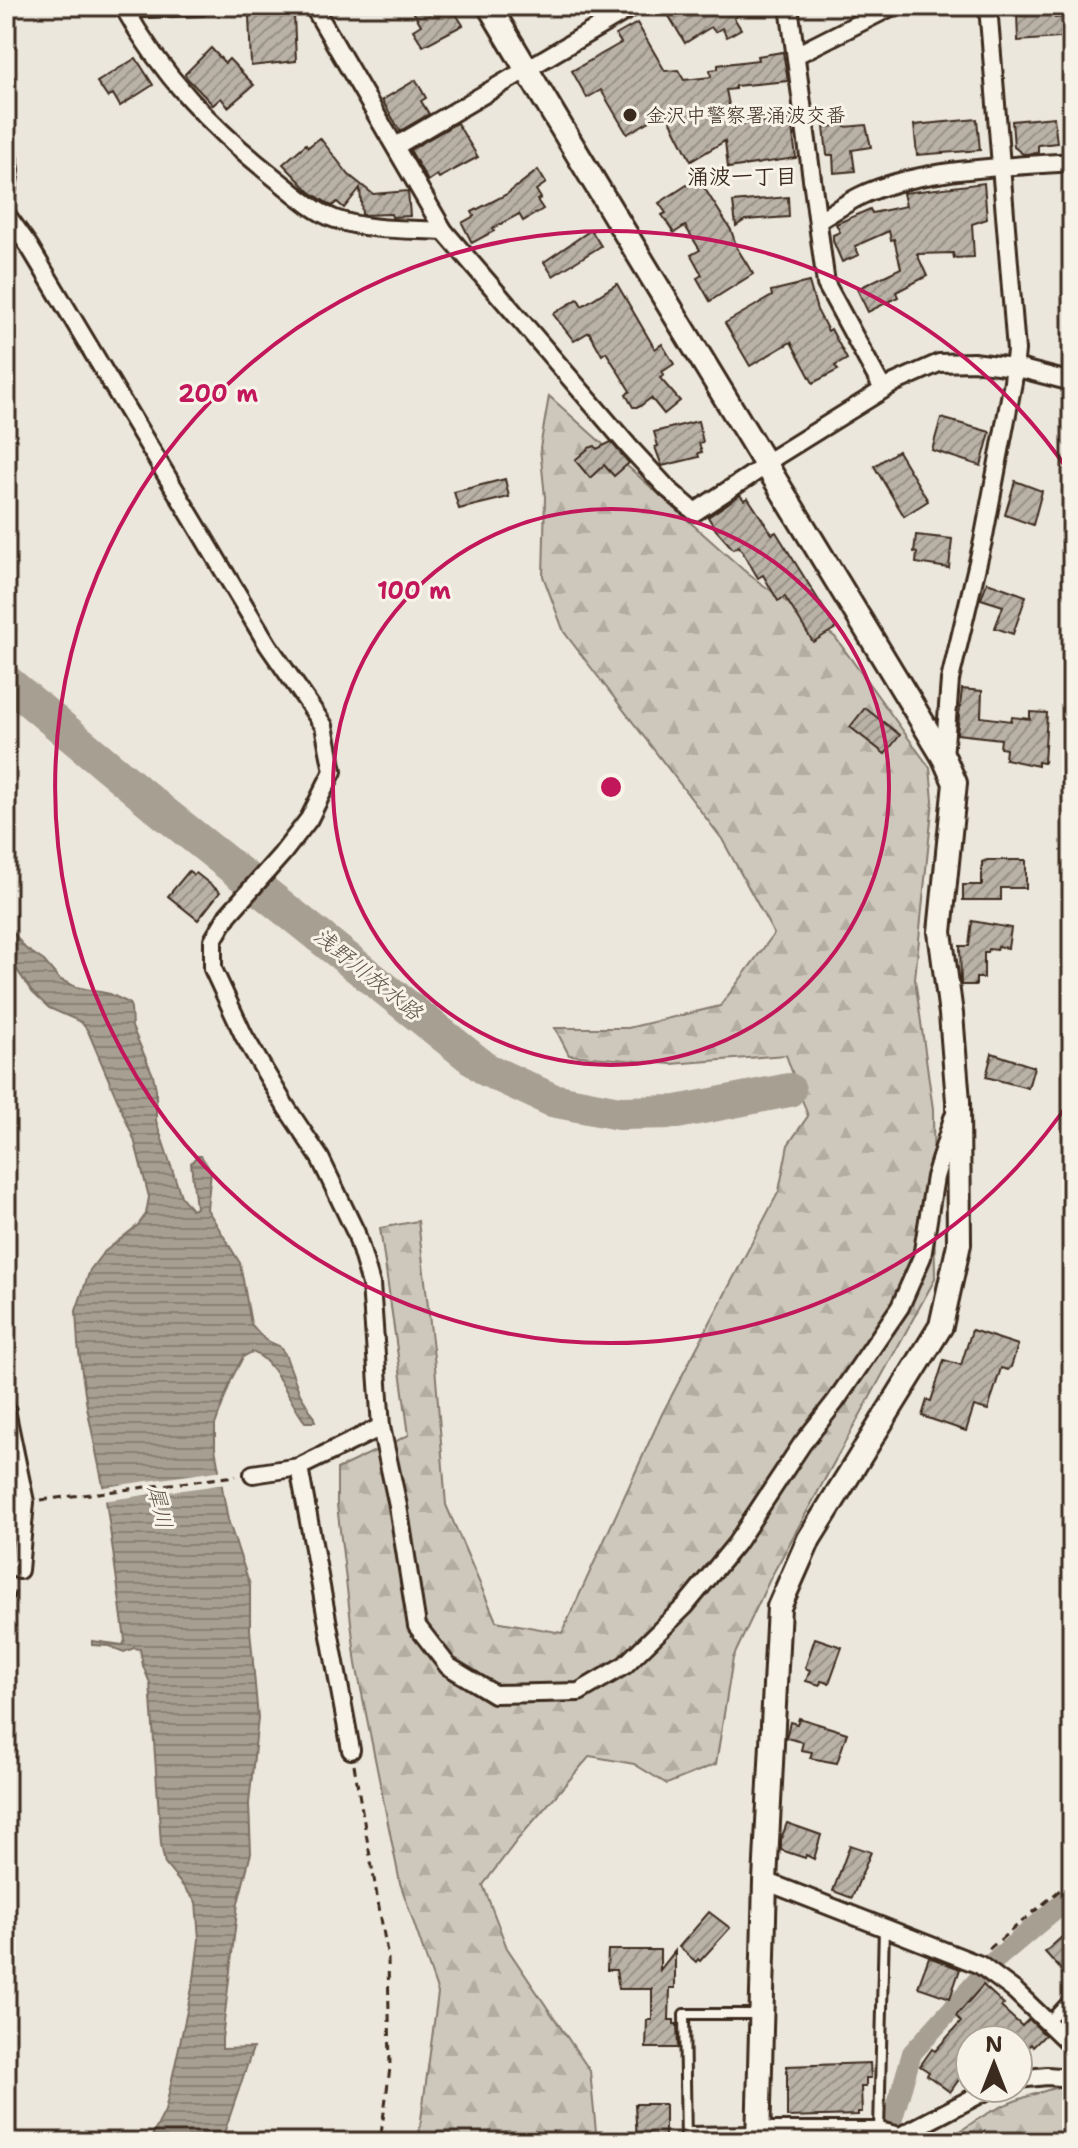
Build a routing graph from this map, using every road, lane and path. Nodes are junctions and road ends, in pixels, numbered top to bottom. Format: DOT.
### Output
graph roads {
  1 [pos="201,6"];
  2 [pos="313,6"];
  3 [pos="489,6"];
  4 [pos="634,6"];
  5 [pos="789,6"];
  6 [pos="893,6"];
  7 [pos="988,6"];
  8 [pos="124,8"];
  9 [pos="796,55"];
  10 [pos="526,68"];
  11 [pos="396,146"];
  12 [pos="6,147"];
  13 [pos="1072,162"];
  14 [pos="1003,167"];
  15 [pos="6,193"];
  16 [pos="6,214"];
  17 [pos="818,221"];
  18 [pos="444,231"];
  19 [pos="1014,367"];
  20 [pos="1072,382"];
  21 [pos="883,389"];
  22 [pos="768,464"];
  23 [pos="944,758"];
  24 [pos="958,1101"];
  25 [pos="6,1410"];
  26 [pos="381,1427"];
  27 [pos="299,1467"];
  28 [pos="253,1474"];
  29 [pos="25,1502"];
  30 [pos="19,1570"];
  31 [pos="6,1626"];
  32 [pos="351,1750"];
  33 [pos="1072,1880"];
  34 [pos="765,1881"];
  35 [pos="884,1927"];
  36 [pos="973,1962"];
  37 [pos="1072,1996"];
  38 [pos="761,2014"];
  39 [pos="1048,2022"];
  40 [pos="1072,2046"];
  41 [pos="1034,2077"];
  42 [pos="1072,2078"];
  43 [pos="961,2104"];
  44 [pos="686,2132"];
  45 [pos="758,2136"];
  46 [pos="877,2137"];
  47 [pos="380,2142"];
  48 [pos="686,2142"];
  1 -- 8 [label="street"];
  2 -- 11 [label="street"];
  3 -- 10 [label="street"];
  4 -- 10 [label="street"];
  5 -- 9 [label="street"];
  6 -- 9 [label="street"];
  7 -- 14 [label="street"];
  8 -- 18 [label="street"];
  9 -- 17 [label="street"];
  10 -- 11 [label="street"];
  10 -- 22 [label="street"];
  11 -- 18 [label="street"];
  12 -- 15 [label="street"];
  13 -- 14 [label="street"];
  14 -- 17 [label="street"];
  14 -- 19 [label="street"];
  16 -- 26 [label="street"];
  17 -- 21 [label="street"];
  18 -- 22 [label="street"];
  19 -- 20 [label="street"];
  19 -- 21 [label="street"];
  19 -- 23 [label="street"];
  21 -- 22 [label="street"];
  22 -- 23 [label="street"];
  23 -- 24 [label="street"];
  24 -- 26 [label="street"];
  24 -- 34 [label="street"];
  25 -- 29 [label="street"];
  26 -- 27 [label="street"];
  27 -- 28 [label="street"];
  27 -- 32 [label="street"];
  28 -- 29 [label="path"];
  29 -- 30 [label="street"];
  30 -- 31 [label="path"];
  32 -- 47 [label="path"];
  33 -- 36 [label="path"];
  34 -- 35 [label="street"];
  34 -- 38 [label="street"];
  35 -- 36 [label="street"];
  35 -- 46 [label="lane"];
  36 -- 39 [label="street"];
  37 -- 39 [label="lane"];
  38 -- 44 [label="lane"];
  38 -- 45 [label="street"];
  39 -- 40 [label="street"];
  41 -- 42 [label="street"];
  43 -- 46 [label="street"];
  44 -- 45 [label="lane"];
  44 -- 48 [label="lane"];
  45 -- 46 [label="street"];
}
